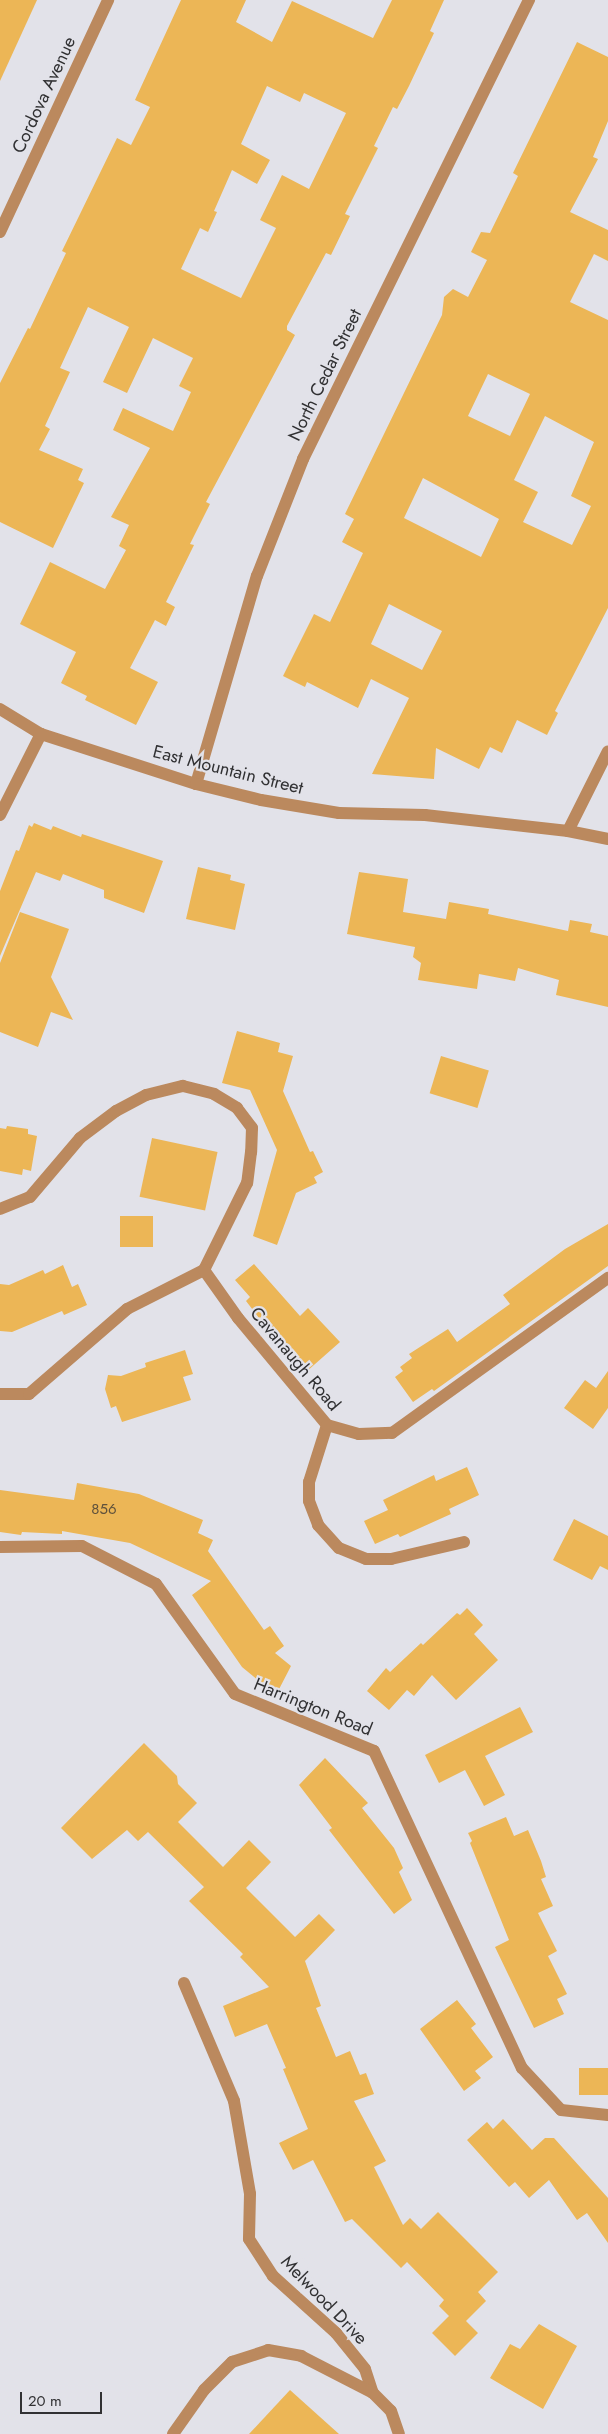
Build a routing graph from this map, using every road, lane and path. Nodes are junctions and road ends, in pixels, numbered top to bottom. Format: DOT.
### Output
graph roads {
  1 [pos="108,0"];
  2 [pos="529,0"];
  3 [pos="0,232"];
  4 [pos="0,709"];
  5 [pos="41,734"];
  6 [pos="608,751"];
  7 [pos="196,784"];
  8 [pos="0,815"];
  9 [pos="568,831"];
  10 [pos="608,839"];
  11 [pos="0,1209"];
  12 [pos="204,1270"];
  13 [pos="608,1278"];
  14 [pos="0,1394"];
  15 [pos="326,1425"];
  16 [pos="464,1542"];
  17 [pos="0,1548"];
  18 [pos="184,1982"];
  19 [pos="608,2115"];
  20 [pos="373,2393"];
  21 [pos="173,2434"];
  22 [pos="399,2434"];
  1 -- 3 [label="street, Cordova Avenue"];
  2 -- 7 [label="street, North Cedar Street"];
  4 -- 5 [label="street, East Mountain Street"];
  5 -- 7 [label="street, East Mountain Street"];
  5 -- 8 [label="street"];
  6 -- 9 [label="street"];
  7 -- 9 [label="street, East Mountain Street"];
  9 -- 10 [label="street, East Mountain Street"];
  11 -- 12 [label="street"];
  12 -- 14 [label="street"];
  12 -- 15 [label="street, Cavanaugh Road"];
  13 -- 15 [label="street, Cavanaugh Road"];
  15 -- 16 [label="street"];
  17 -- 19 [label="street, Harrington Road"];
  18 -- 20 [label="street, Melwood Drive"];
  20 -- 21 [label="street"];
  20 -- 22 [label="street, Melwood Drive"];
}
